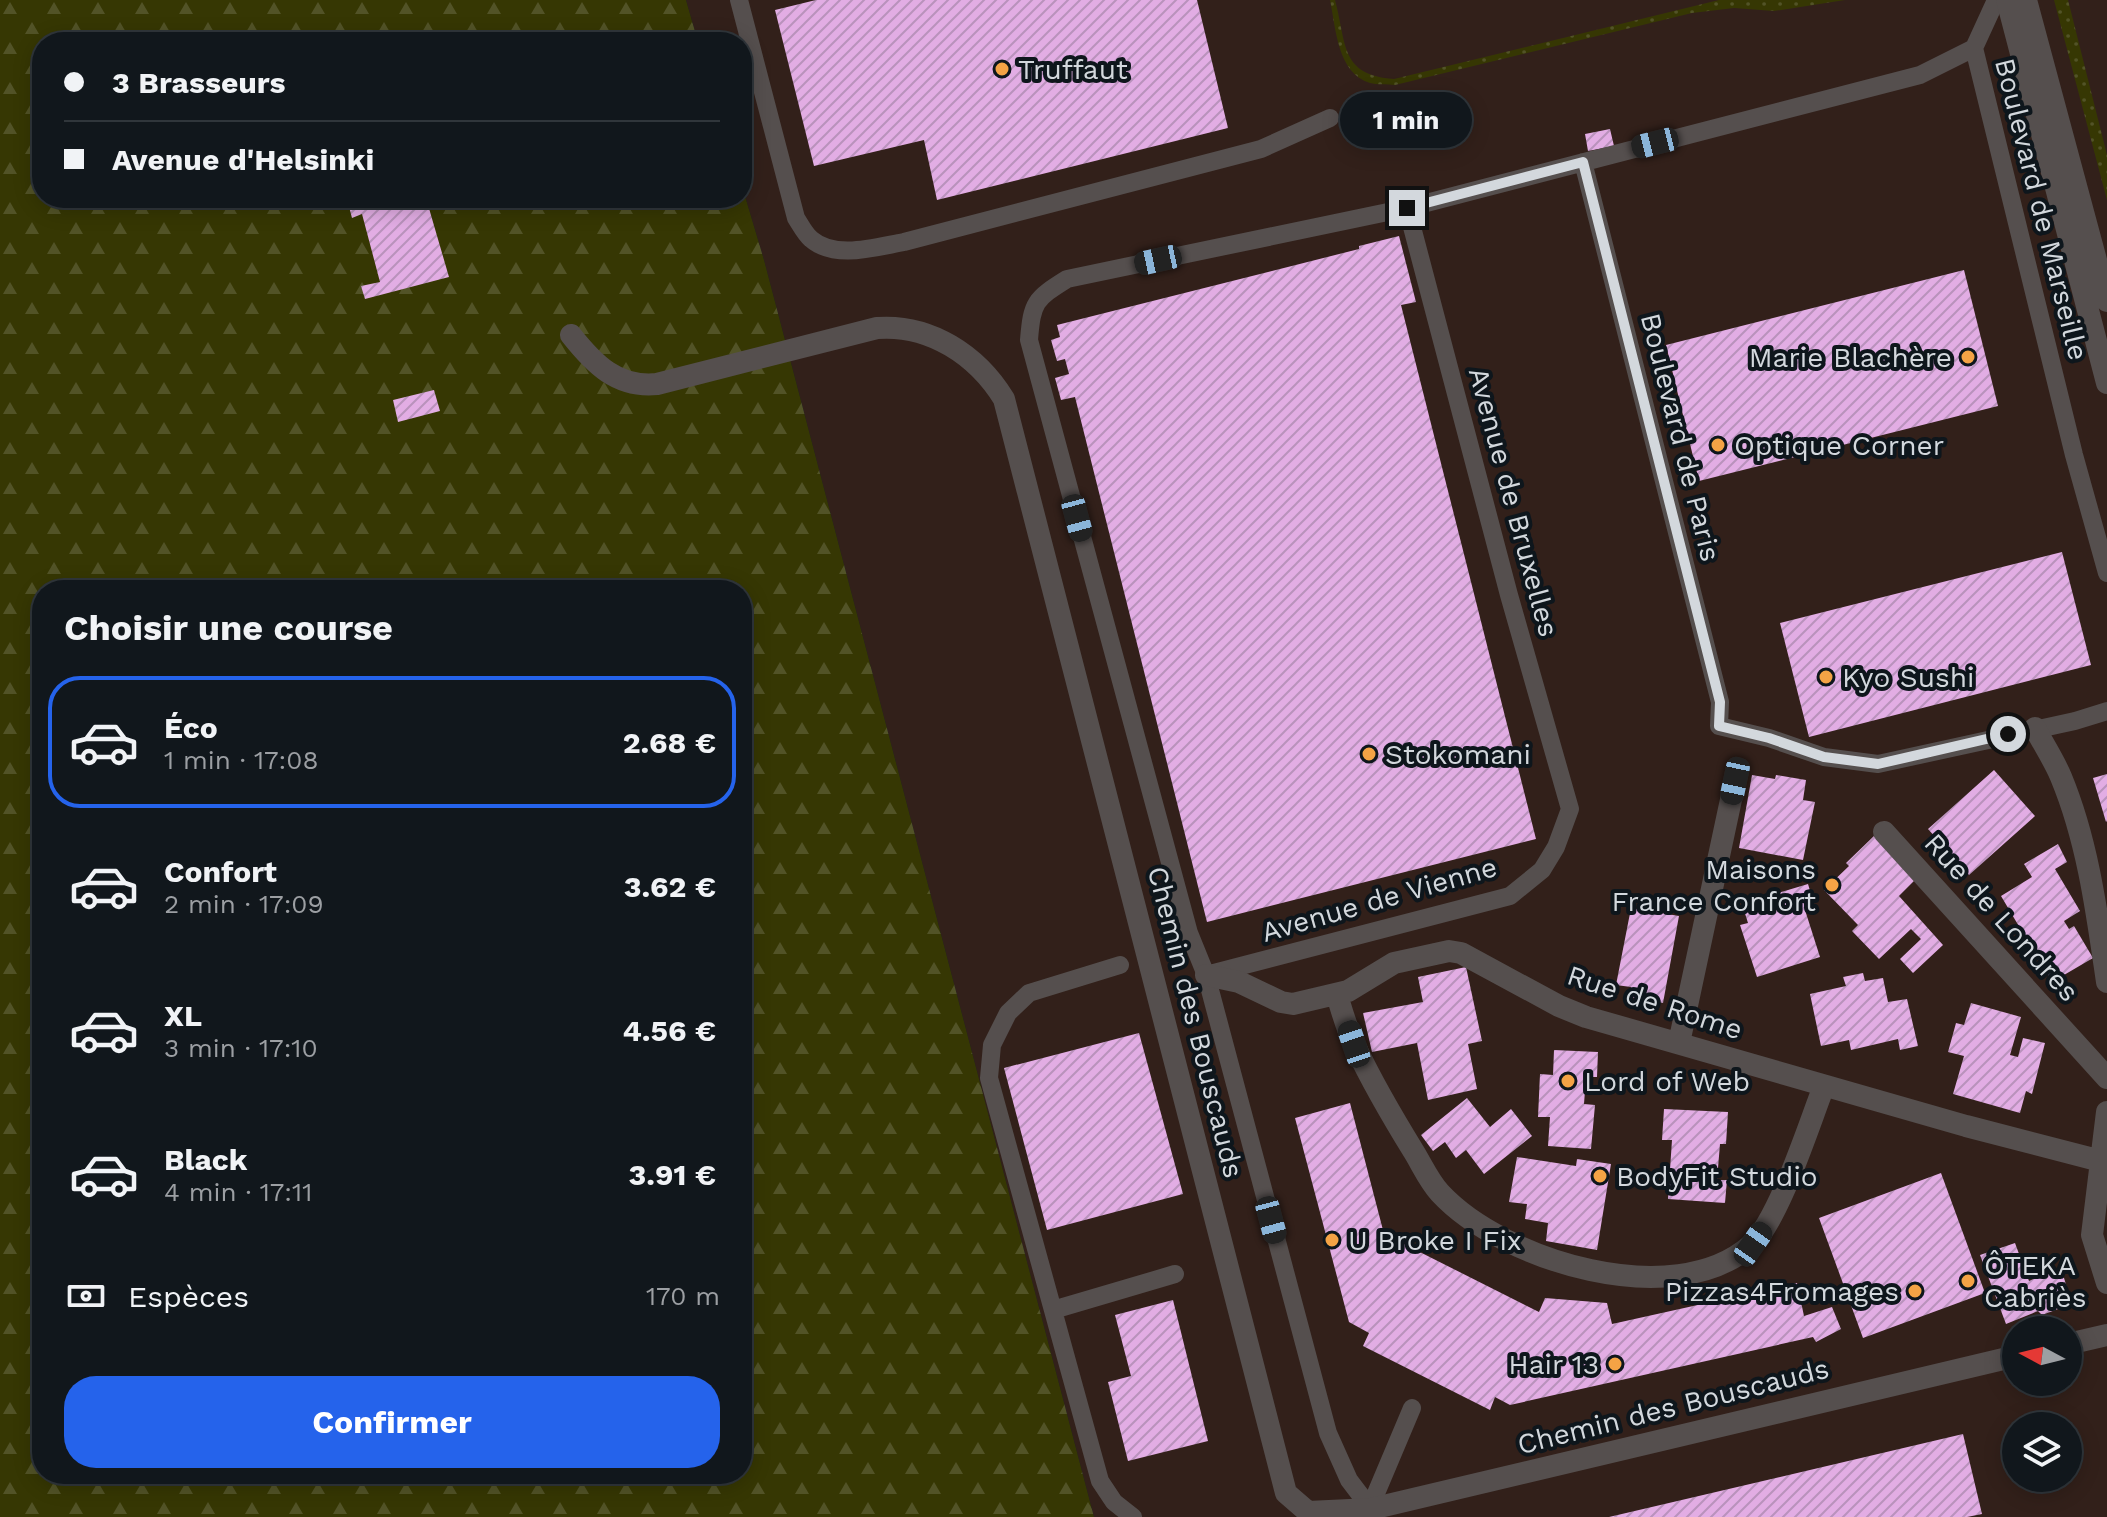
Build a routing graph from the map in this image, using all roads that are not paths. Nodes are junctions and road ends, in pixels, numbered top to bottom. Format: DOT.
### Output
graph roads {
  1 [pos="739,0"];
  2 [pos="1996,0"];
  3 [pos="2007,0"];
  4 [pos="2026,0"];
  5 [pos="747,32"];
  6 [pos="1974,48"];
  7 [pos="752,50"];
  8 [pos="1330,118"];
  9 [pos="1583,162"];
  10 [pos="1407,208"];
  11 [pos="2107,301"];
  12 [pos="571,335"];
  13 [pos="2107,383"];
  14 [pos="2107,573"];
  15 [pos="2107,711"];
  16 [pos="2035,728"];
  17 [pos="1735,781"];
  18 [pos="1570,809"];
  19 [pos="1884,832"];
  20 [pos="1120,965"];
  21 [pos="1206,975"];
  22 [pos="2107,982"];
  23 [pos="1337,995"];
  24 [pos="1679,1043"];
  25 [pos="2107,1078"];
  26 [pos="1824,1086"];
  27 [pos="2107,1112"];
  28 [pos="2101,1161"];
  29 [pos="1175,1274"];
  30 [pos="2107,1283"];
  31 [pos="1053,1310"];
  32 [pos="2107,1335"];
  33 [pos="2082,1341"];
  34 [pos="2002,1359"];
  35 [pos="1412,1408"];
  36 [pos="1368,1513"];
  37 [pos="1298,1514"];
  38 [pos="1133,1517"];
  1 -- 5 [label="lane"];
  2 -- 6 [label="lane, Boulevard de Marseille"];
  3 -- 13 [label="street"];
  4 -- 11 [label="street"];
  6 -- 9 [label="lane"];
  6 -- 14 [label="lane, Boulevard de Marseille"];
  7 -- 8 [label="lane"];
  9 -- 10 [label="lane"];
  9 -- 16 [label="lane, Boulevard de Paris"];
  10 -- 18 [label="lane, Avenue de Bruxelles"];
  10 -- 21 [label="lane"];
  12 -- 37 [label="street, Chemin des Bouscauds"];
  15 -- 16 [label="lane"];
  16 -- 22 [label="street"];
  17 -- 24 [label="street"];
  18 -- 21 [label="lane, Avenue de Vienne"];
  19 -- 25 [label="street, Rue de Londres"];
  20 -- 31 [label="lane"];
  21 -- 23 [label="street, Rue de Rome"];
  21 -- 36 [label="lane"];
  23 -- 24 [label="street, Rue de Rome"];
  23 -- 26 [label="street"];
  24 -- 26 [label="street, Rue de Rome"];
  26 -- 28 [label="street, Rue de Rome"];
  27 -- 28 [label="street"];
  28 -- 30 [label="street"];
  29 -- 31 [label="lane"];
  31 -- 38 [label="lane"];
  32 -- 33 [label="street"];
  34 -- 36 [label="street, Chemin des Bouscauds"];
  35 -- 36 [label="lane"];
  36 -- 37 [label="street, Chemin des Bouscauds"];
}
